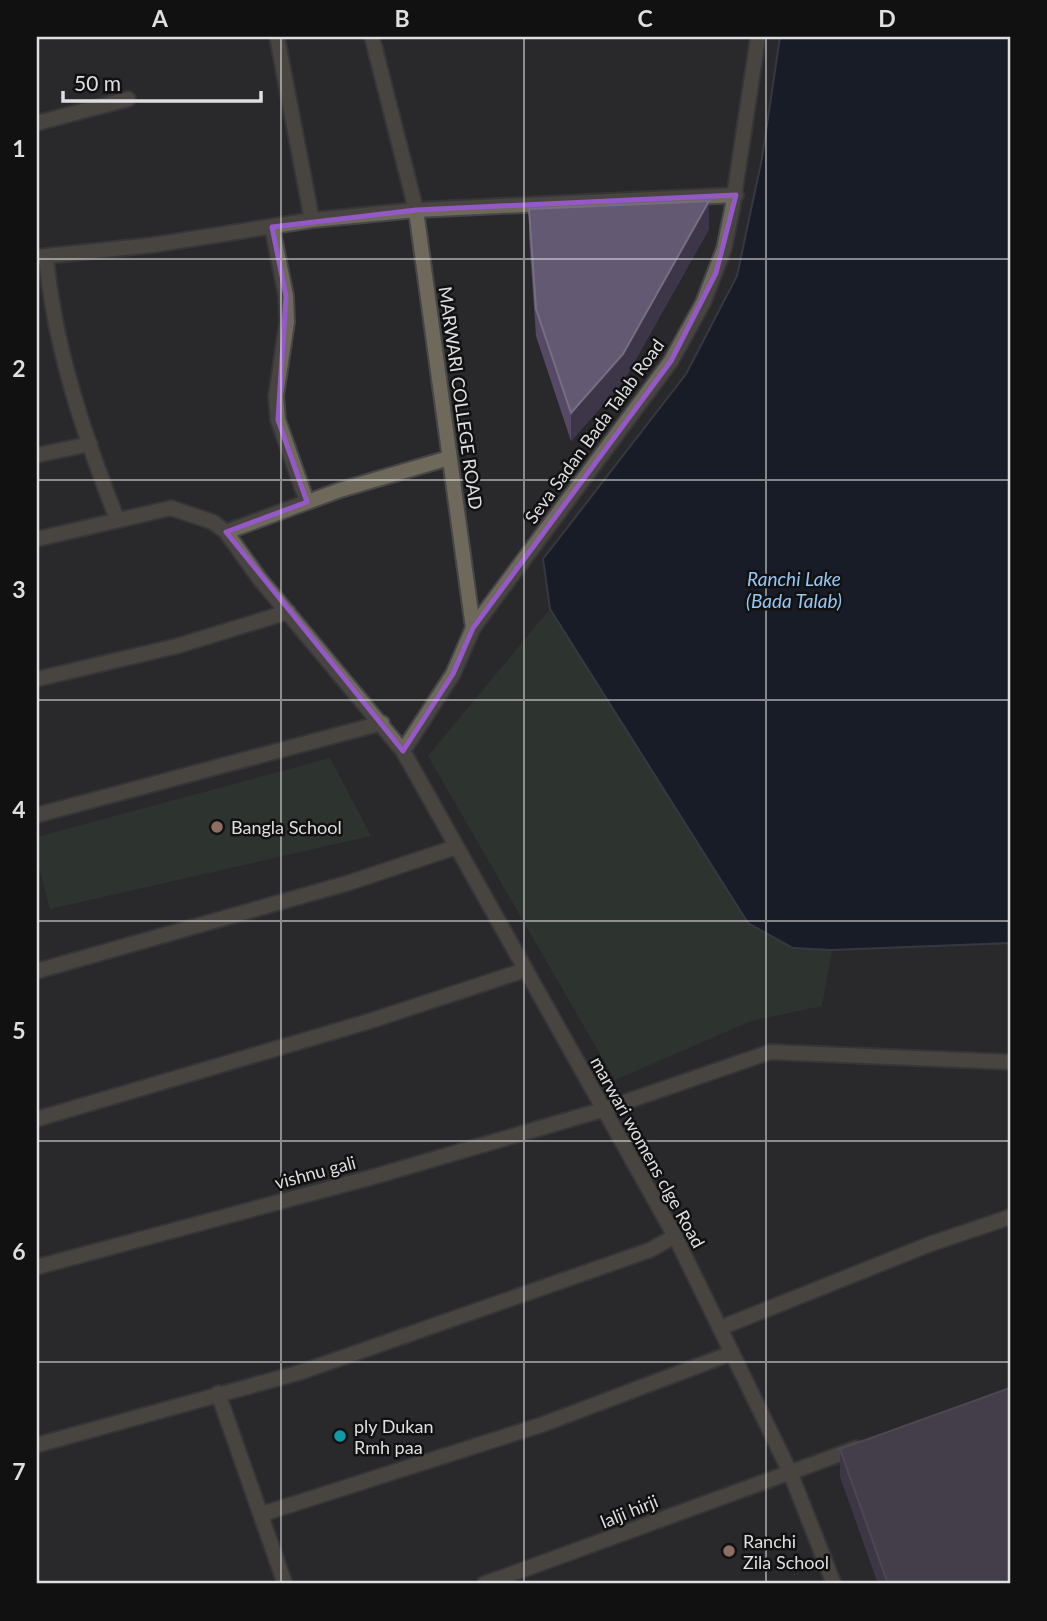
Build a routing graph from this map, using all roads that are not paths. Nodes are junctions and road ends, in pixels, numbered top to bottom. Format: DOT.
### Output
graph roads {
  1 [pos="277,37"];
  2 [pos="372,37"];
  3 [pos="758,37"];
  4 [pos="128,99"];
  5 [pos="37,123"];
  6 [pos="736,195"];
  7 [pos="416,210"];
  8 [pos="312,220"];
  9 [pos="272,227"];
  10 [pos="41,256"];
  11 [pos="90,444"];
  12 [pos="37,455"];
  13 [pos="449,458"];
  14 [pos="307,502"];
  15 [pos="117,519"];
  16 [pos="226,532"];
  17 [pos="37,539"];
  18 [pos="288,612"];
  19 [pos="474,628"];
  20 [pos="37,679"];
  21 [pos="382,723"];
  22 [pos="403,751"];
  23 [pos="37,816"];
  24 [pos="456,847"];
  25 [pos="525,970"];
  26 [pos="37,971"];
  27 [pos="1010,1062"];
  28 [pos="603,1110"];
  29 [pos="37,1119"];
  30 [pos="1010,1217"];
  31 [pos="675,1236"];
  32 [pos="37,1267"];
  33 [pos="720,1328"];
  34 [pos="732,1353"];
  35 [pos="218,1392"];
  36 [pos="867,1444"];
  37 [pos="37,1445"];
  38 [pos="790,1472"];
  39 [pos="262,1514"];
  40 [pos="285,1584"];
  41 [pos="484,1584"];
  42 [pos="834,1584"];
  1 -- 8 [label="street"];
  2 -- 7 [label="street, MARWARI COLLEGE ROAD"];
  3 -- 6 [label="street, Seva Sadan Bada Talab Road"];
  4 -- 5 [label="street"];
  6 -- 7 [label="street"];
  6 -- 19 [label="street, Seva Sadan Bada Talab Road"];
  7 -- 8 [label="street"];
  7 -- 13 [label="street, MARWARI COLLEGE ROAD"];
  8 -- 9 [label="street"];
  9 -- 10 [label="street"];
  9 -- 14 [label="street"];
  10 -- 11 [label="street"];
  11 -- 12 [label="street"];
  11 -- 15 [label="street"];
  13 -- 14 [label="street"];
  13 -- 19 [label="street, MARWARI COLLEGE ROAD"];
  14 -- 16 [label="street"];
  15 -- 16 [label="street"];
  15 -- 17 [label="street"];
  16 -- 18 [label="street, marwari womens clge Road"];
  18 -- 20 [label="street"];
  18 -- 21 [label="street, marwari womens clge Road"];
  19 -- 22 [label="street"];
  21 -- 22 [label="street, marwari womens clge Road"];
  21 -- 23 [label="street"];
  22 -- 24 [label="street, marwari womens clge Road"];
  24 -- 25 [label="street, marwari womens clge Road"];
  24 -- 26 [label="street"];
  25 -- 28 [label="street, marwari womens clge Road"];
  25 -- 29 [label="street"];
  27 -- 28 [label="street, vishnu gali"];
  28 -- 31 [label="street, marwari womens clge Road"];
  28 -- 32 [label="street, vishnu gali"];
  30 -- 33 [label="street"];
  31 -- 33 [label="street, marwari womens clge Road"];
  31 -- 35 [label="street"];
  33 -- 34 [label="street, marwari womens clge Road"];
  34 -- 38 [label="street, marwari womens clge Road"];
  34 -- 39 [label="street"];
  35 -- 37 [label="street"];
  35 -- 39 [label="street"];
  36 -- 38 [label="street, lalji hirji"];
  38 -- 41 [label="street, lalji hirji"];
  38 -- 42 [label="street, marwari womens clge Road"];
  39 -- 40 [label="street"];
}
